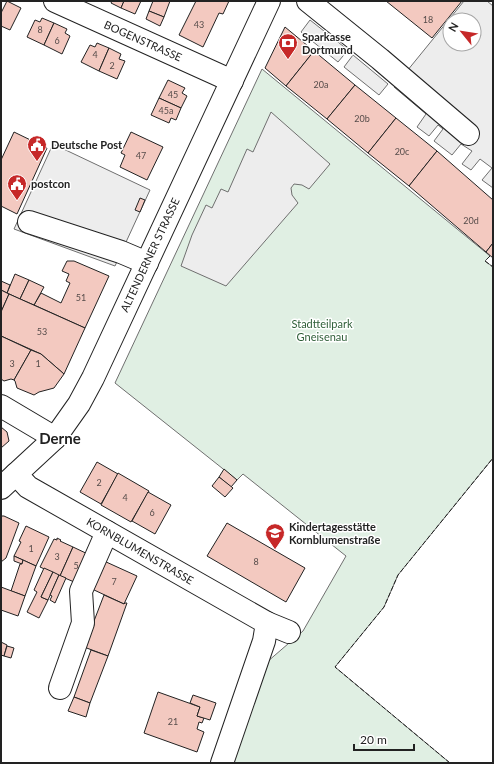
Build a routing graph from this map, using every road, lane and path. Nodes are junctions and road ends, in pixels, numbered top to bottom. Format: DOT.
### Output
graph roads {
  1 [pos="55,1"];
  2 [pos="269,1"];
  3 [pos="308,1"];
  4 [pos="232,81"];
  5 [pos="468,134"];
  6 [pos="29,222"];
  7 [pos="147,263"];
  8 [pos="1,406"];
  9 [pos="55,438"];
  10 [pos="9,481"];
  11 [pos="107,532"];
  12 [pos="267,623"];
  13 [pos="289,632"];
  14 [pos="60,688"];
  15 [pos="222,763"];
  1 -- 4 [label="street, BOGENSTRASSE"];
  2 -- 4 [label="street, ALTENDERNER STRASSE"];
  3 -- 5 [label="street"];
  4 -- 7 [label="street, ALTENDERNER STRASSE"];
  6 -- 7 [label="street"];
  7 -- 9 [label="street, ALTENDERNER STRASSE"];
  8 -- 9 [label="street"];
  9 -- 10 [label="street, ALTENDERNER STRASSE"];
  10 -- 11 [label="street, KORNBLUMENSTRASSE"];
  11 -- 12 [label="street, KORNBLUMENSTRASSE"];
  11 -- 14 [label="street"];
  12 -- 13 [label="street, KORNBLUMENSTRASSE"];
  12 -- 15 [label="street"];
}
